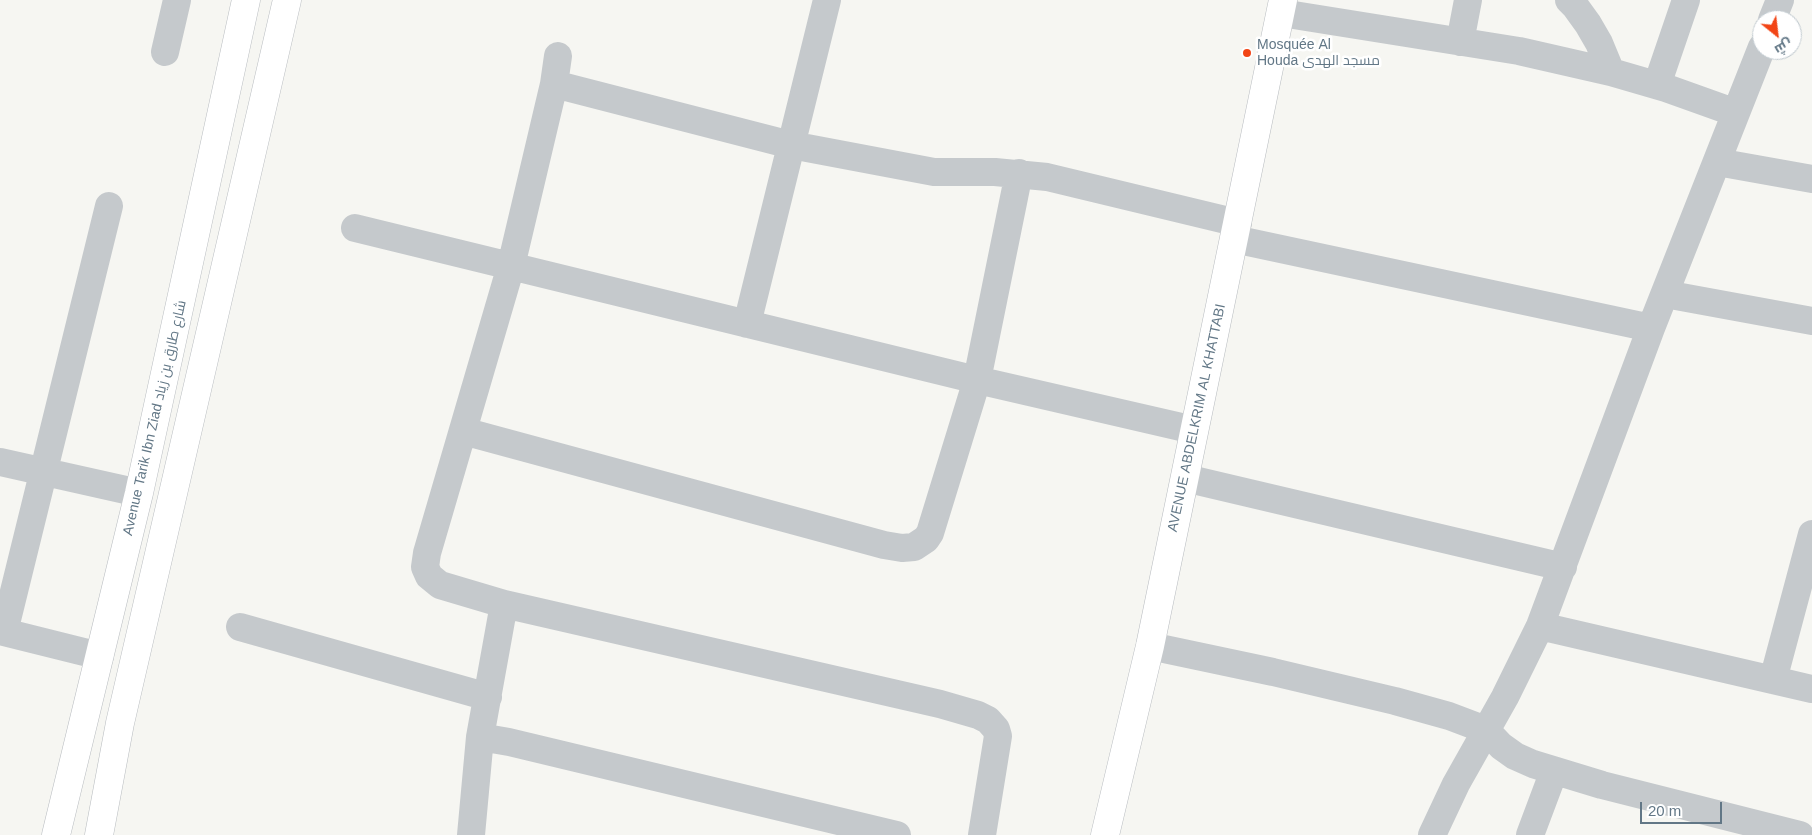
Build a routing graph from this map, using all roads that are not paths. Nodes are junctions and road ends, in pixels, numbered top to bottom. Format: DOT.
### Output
graph roads {
  1 [pos="177,0"];
  2 [pos="246,0"];
  3 [pos="287,0"];
  4 [pos="827,0"];
  5 [pos="1468,0"];
  6 [pos="1569,0"];
  7 [pos="1686,0"];
  8 [pos="1282,7"];
  9 [pos="1460,42"];
  10 [pos="164,52"];
  11 [pos="558,56"];
  12 [pos="1757,60"];
  13 [pos="1611,72"];
  14 [pos="554,84"];
  15 [pos="1657,85"];
  16 [pos="1736,113"];
  17 [pos="791,144"];
  18 [pos="1717,162"];
  19 [pos="1019,173"];
  20 [pos="1812,179"];
  21 [pos="109,206"];
  22 [pos="355,228"];
  23 [pos="1236,231"];
  24 [pos="511,266"];
  25 [pos="1665,294"];
  26 [pos="1812,321"];
  27 [pos="747,324"];
  28 [pos="1651,328"];
  29 [pos="977,380"];
  30 [pos="1194,430"];
  31 [pos="463,431"];
  32 [pos="0,462"];
  33 [pos="44,473"];
  34 [pos="1184,478"];
  35 [pos="139,494"];
  36 [pos="1812,534"];
  37 [pos="1563,567"];
  38 [pos="504,604"];
  39 [pos="1540,626"];
  40 [pos="240,627"];
  41 [pos="2,631"];
  42 [pos="1150,646"];
  43 [pos="100,656"];
  44 [pos="1773,680"];
  45 [pos="1812,689"];
  46 [pos="488,697"];
  47 [pos="1486,730"];
  48 [pos="480,737"];
  49 [pos="1554,771"];
  50 [pos="1752,829"];
  51 [pos="56,835"];
  52 [pos="99,835"];
  53 [pos="471,835"];
  54 [pos="897,835"];
  55 [pos="982,835"];
  56 [pos="1105,835"];
  57 [pos="1432,835"];
  58 [pos="1530,835"];
  59 [pos="1800,835"];
  1 -- 10 [label="street"];
  2 -- 35 [label="main road, Avenue Tarik Ibn Ziad شارع طارق بن زياد"];
  3 -- 52 [label="main road"];
  4 -- 17 [label="street"];
  5 -- 9 [label="street"];
  6 -- 13 [label="street"];
  7 -- 15 [label="street"];
  8 -- 9 [label="street"];
  8 -- 23 [label="main road, AVENUE ABDELKRIM AL KHATTABI"];
  9 -- 13 [label="street"];
  11 -- 14 [label="street"];
  12 -- 16 [label="street"];
  13 -- 15 [label="street"];
  14 -- 17 [label="street"];
  14 -- 24 [label="street"];
  15 -- 16 [label="street"];
  16 -- 18 [label="street"];
  17 -- 19 [label="street"];
  17 -- 27 [label="street"];
  18 -- 20 [label="street"];
  18 -- 25 [label="street"];
  19 -- 23 [label="street"];
  19 -- 29 [label="street"];
  21 -- 33 [label="street"];
  22 -- 24 [label="street"];
  23 -- 28 [label="street"];
  23 -- 30 [label="main road, AVENUE ABDELKRIM AL KHATTABI"];
  24 -- 27 [label="street"];
  24 -- 31 [label="street"];
  25 -- 26 [label="street"];
  25 -- 28 [label="street"];
  27 -- 29 [label="street"];
  28 -- 37 [label="street"];
  29 -- 30 [label="street"];
  29 -- 31 [label="street"];
  30 -- 34 [label="main road, AVENUE ABDELKRIM AL KHATTABI"];
  31 -- 38 [label="street"];
  32 -- 33 [label="street"];
  33 -- 35 [label="street"];
  33 -- 41 [label="street"];
  34 -- 37 [label="street"];
  34 -- 42 [label="main road, AVENUE ABDELKRIM AL KHATTABI"];
  35 -- 43 [label="main road, Avenue Tarik Ibn Ziad شارع طارق بن زياد"];
  36 -- 44 [label="street"];
  37 -- 39 [label="street"];
  38 -- 46 [label="street"];
  38 -- 55 [label="street"];
  39 -- 44 [label="street"];
  39 -- 47 [label="street"];
  40 -- 46 [label="street"];
  41 -- 43 [label="street"];
  42 -- 47 [label="street"];
  42 -- 56 [label="main road, AVENUE ABDELKRIM AL KHATTABI"];
  43 -- 51 [label="main road, Avenue Tarik Ibn Ziad شارع طارق بن زياد"];
  44 -- 45 [label="street"];
  46 -- 48 [label="street"];
  47 -- 49 [label="street"];
  47 -- 57 [label="street"];
  48 -- 53 [label="street"];
  48 -- 54 [label="street"];
  49 -- 50 [label="street"];
  49 -- 58 [label="street"];
  50 -- 59 [label="street"];
}
